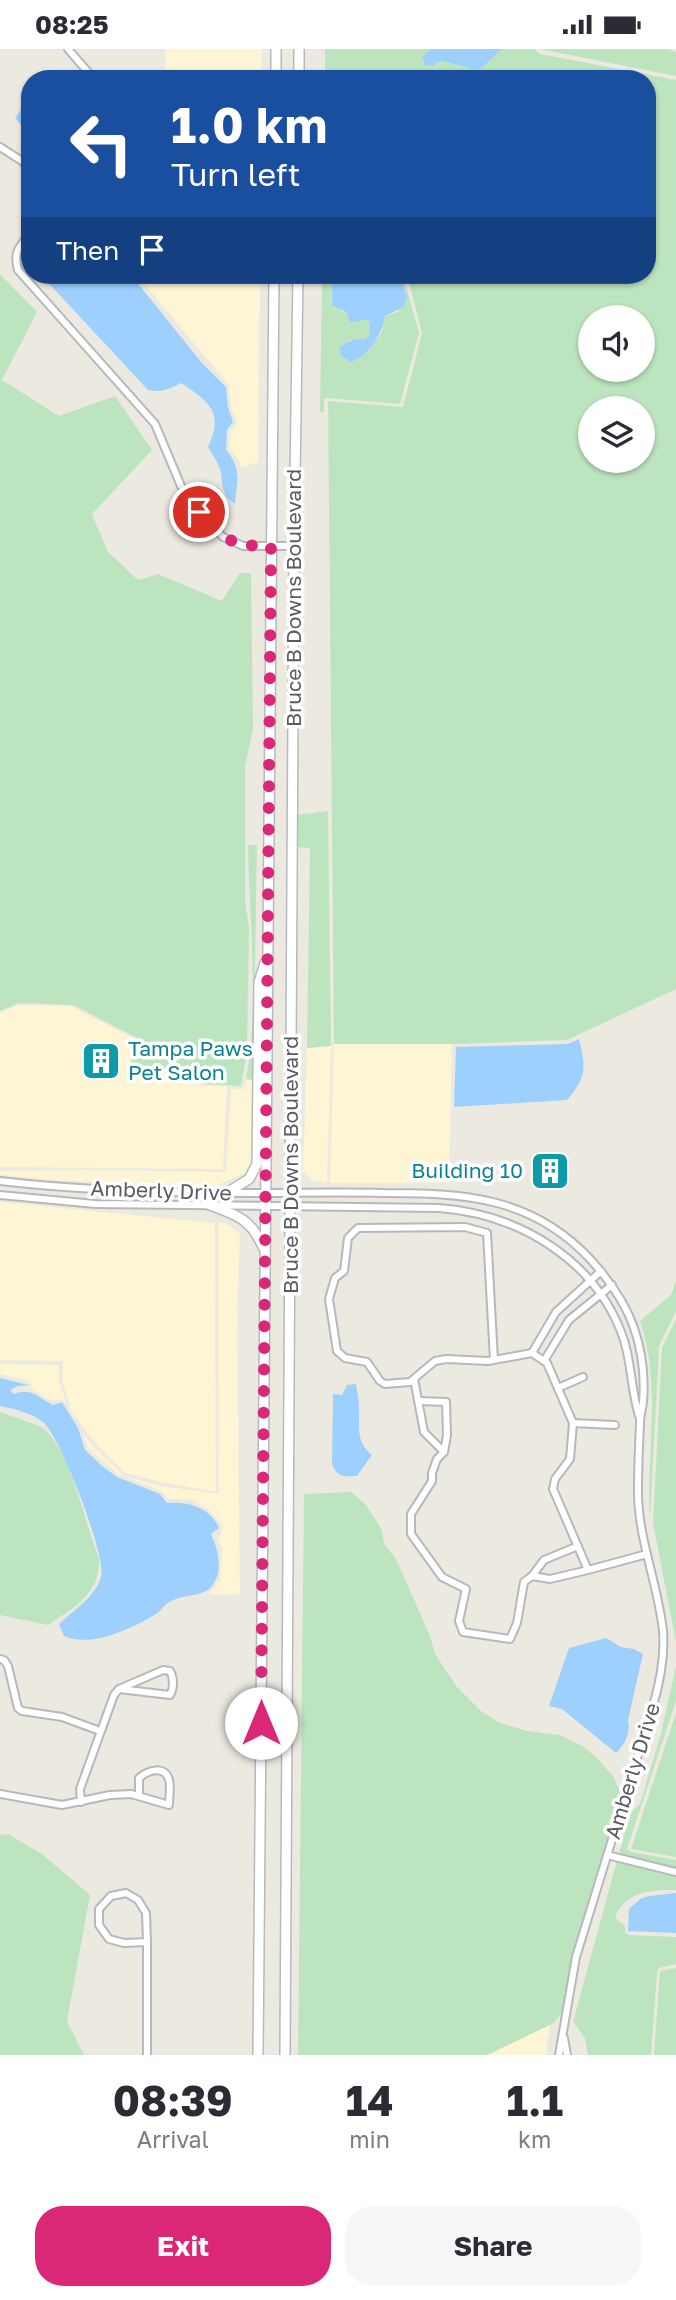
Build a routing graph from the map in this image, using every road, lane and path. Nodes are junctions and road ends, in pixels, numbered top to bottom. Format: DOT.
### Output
graph roads {
  1 [pos="68,49"];
  2 [pos="276,49"];
  3 [pos="299,49"];
  4 [pos="86,70"];
  5 [pos="276,70"];
  6 [pos="299,70"];
  7 [pos="0,147"];
  8 [pos="21,160"];
  9 [pos="21,245"];
  10 [pos="21,273"];
  11 [pos="30,284"];
  12 [pos="274,284"];
  13 [pos="298,284"];
  14 [pos="294,545"];
  15 [pos="271,546"];
  16 [pos="268,955"];
  17 [pos="0,1181"];
  18 [pos="228,1192"];
  19 [pos="267,1193"];
  20 [pos="291,1193"];
  21 [pos="0,1195"];
  22 [pos="210,1205"];
  23 [pos="266,1206"];
  24 [pos="291,1207"];
  25 [pos="266,1253"];
  26 [pos="601,1272"];
  27 [pos="589,1281"];
  28 [pos="612,1286"];
  29 [pos="600,1295"];
  30 [pos="564,1303"];
  31 [pos="575,1314"];
  32 [pos="532,1353"];
  33 [pos="494,1360"];
  34 [pos="544,1361"];
  35 [pos="583,1377"];
  36 [pos="414,1379"];
  37 [pos="558,1388"];
  38 [pos="419,1401"];
  39 [pos="640,1420"];
  40 [pos="573,1423"];
  41 [pos="615,1425"];
  42 [pos="444,1452"];
  43 [pos="578,1546"];
  44 [pos="647,1554"];
  45 [pos="588,1570"];
  46 [pos="532,1576"];
  47 [pos="0,1659"];
  48 [pos="119,1689"];
  49 [pos="100,1731"];
  50 [pos="0,1794"];
  51 [pos="139,1796"];
  52 [pos="80,1802"];
  53 [pos="607,1855"];
  54 [pos="676,1872"];
  55 [pos="147,1942"];
  56 [pos="564,2036"];
  57 [pos="147,2055"];
  58 [pos="258,2055"];
  59 [pos="285,2055"];
  60 [pos="559,2055"];
  61 [pos="567,2055"];
  1 -- 4 [label="street"];
  2 -- 5 [label="main road"];
  3 -- 6 [label="main road"];
  7 -- 8 [label="street"];
  9 -- 10 [label="street"];
  11 -- 15 [label="street"];
  12 -- 15 [label="main road, Bruce B Downs Boulevard"];
  13 -- 14 [label="main road, Bruce B Downs Boulevard"];
  14 -- 15 [label="street"];
  14 -- 20 [label="main road, Bruce B Downs Boulevard"];
  15 -- 16 [label="main road, Bruce B Downs Boulevard"];
  16 -- 18 [label="main road"];
  16 -- 19 [label="main road, Bruce B Downs Boulevard"];
  17 -- 18 [label="street, Amberly Drive"];
  18 -- 19 [label="street, Amberly Drive"];
  19 -- 20 [label="street, Amberly Drive"];
  19 -- 23 [label="main road, Bruce B Downs Boulevard"];
  20 -- 24 [label="main road, Bruce B Downs Boulevard"];
  20 -- 26 [label="street, Amberly Drive"];
  21 -- 22 [label="street, Amberly Drive"];
  22 -- 23 [label="street, Amberly Drive"];
  22 -- 25 [label="main road"];
  23 -- 24 [label="street, Amberly Drive"];
  23 -- 25 [label="main road, Bruce B Downs Boulevard"];
  24 -- 27 [label="street, Amberly Drive"];
  24 -- 59 [label="main road, Bruce B Downs Boulevard"];
  25 -- 58 [label="main road, Bruce B Downs Boulevard"];
  26 -- 27 [label="street"];
  26 -- 28 [label="street, Amberly Drive"];
  27 -- 29 [label="street, Amberly Drive"];
  27 -- 30 [label="street"];
  28 -- 29 [label="street"];
  28 -- 39 [label="street, Amberly Drive"];
  29 -- 31 [label="street"];
  29 -- 39 [label="street, Amberly Drive"];
  30 -- 31 [label="street"];
  30 -- 32 [label="street"];
  31 -- 34 [label="street"];
  32 -- 33 [label="street"];
  32 -- 34 [label="street"];
  33 -- 36 [label="street"];
  33 -- 36 [label="street"];
  34 -- 37 [label="street"];
  35 -- 37 [label="street"];
  36 -- 38 [label="street"];
  37 -- 40 [label="street"];
  38 -- 42 [label="street"];
  38 -- 42 [label="street"];
  39 -- 44 [label="street, Amberly Drive"];
  40 -- 41 [label="street"];
  40 -- 43 [label="street"];
  42 -- 46 [label="street"];
  43 -- 45 [label="street"];
  43 -- 46 [label="street"];
  44 -- 45 [label="street"];
  44 -- 53 [label="street, Amberly Drive"];
  45 -- 46 [label="street"];
  47 -- 49 [label="street"];
  48 -- 48 [label="street"];
  48 -- 49 [label="street"];
  49 -- 52 [label="street"];
  50 -- 52 [label="street"];
  51 -- 51 [label="street"];
  51 -- 52 [label="street"];
  53 -- 54 [label="street"];
  53 -- 56 [label="street, Amberly Drive"];
  55 -- 55 [label="street"];
  55 -- 57 [label="street"];
  56 -- 60 [label="street, Amberly Drive"];
  56 -- 61 [label="street, Amberly Drive"];
}
